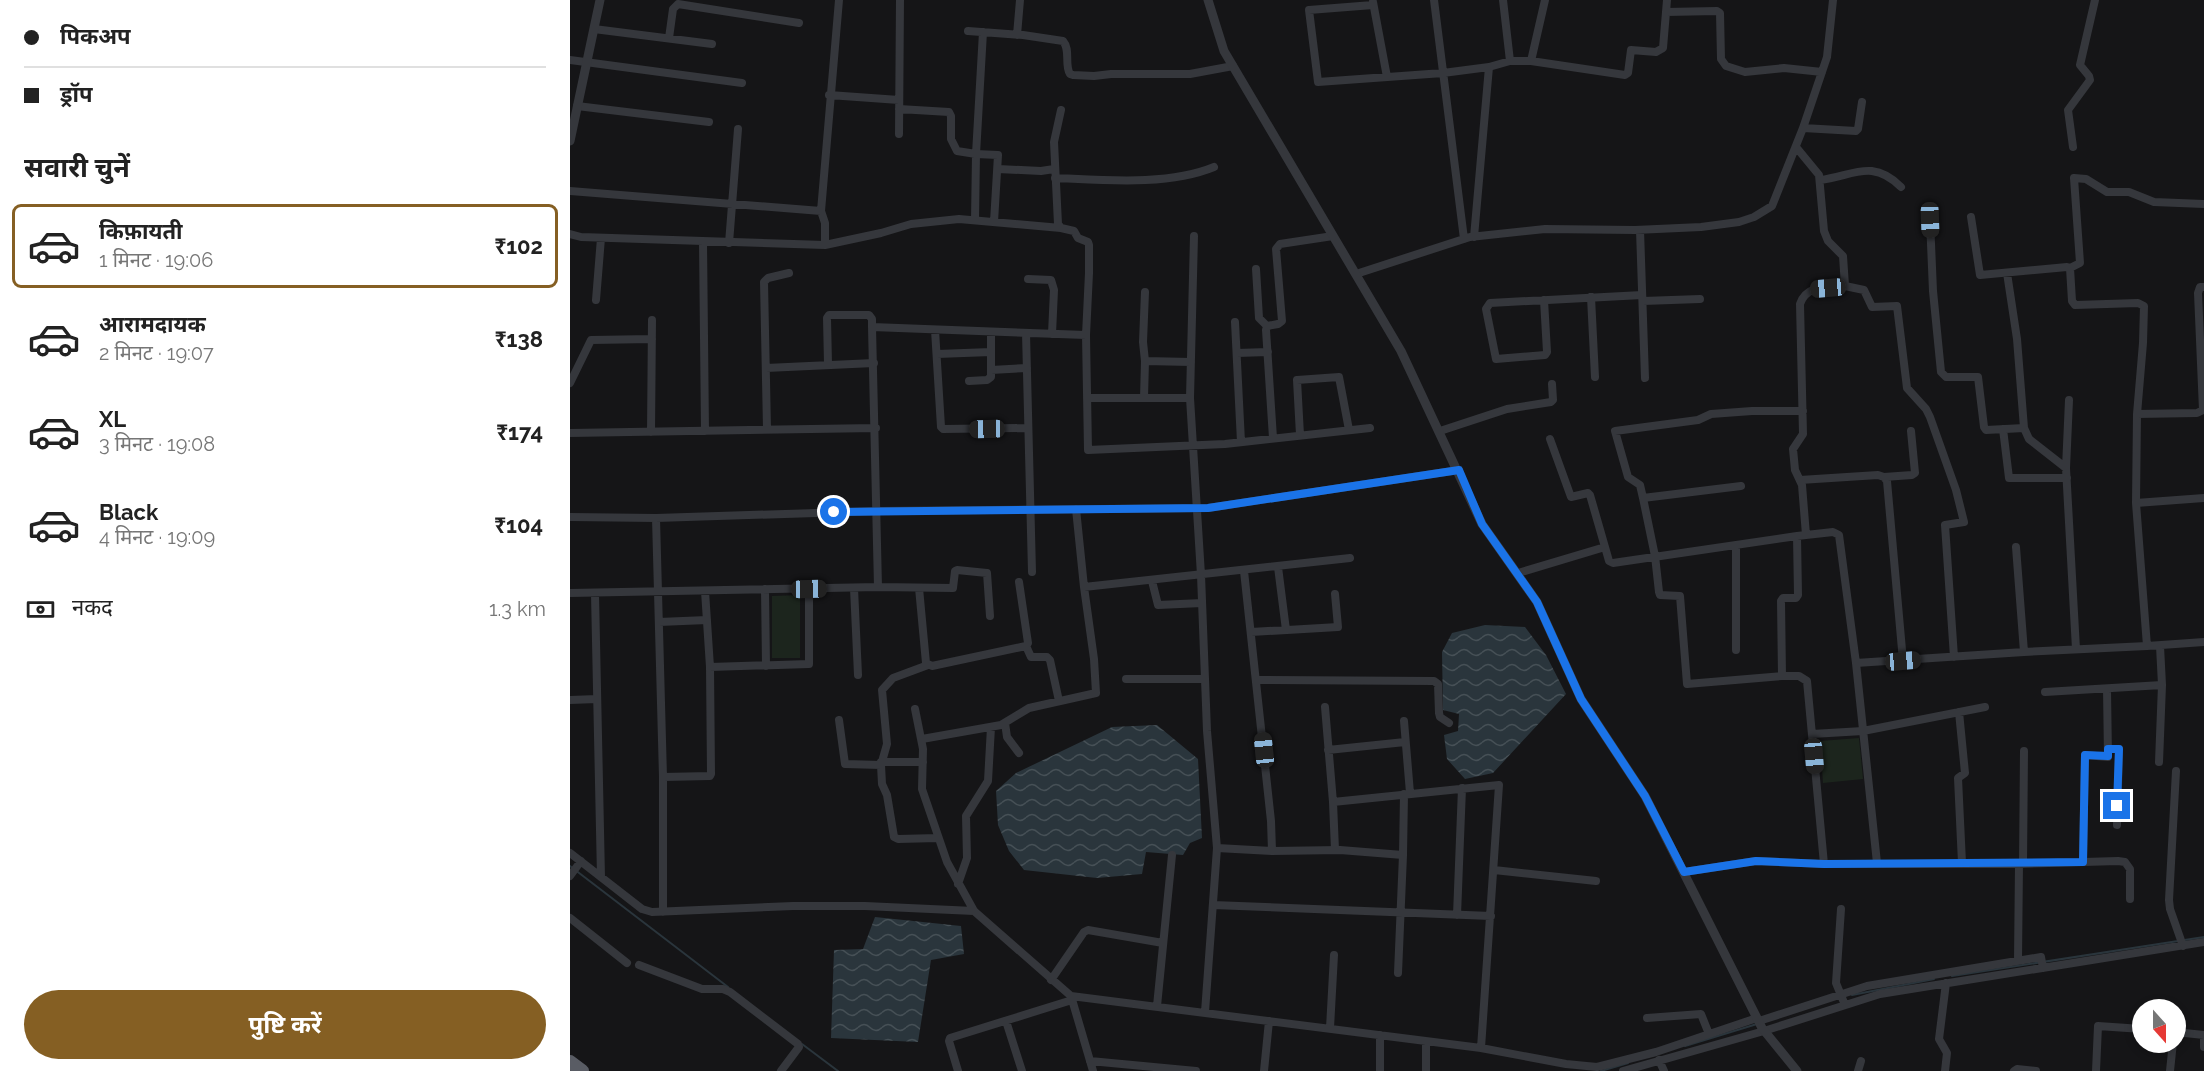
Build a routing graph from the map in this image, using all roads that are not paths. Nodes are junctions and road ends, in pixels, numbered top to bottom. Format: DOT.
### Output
graph roads {
  1 [pos="600,0"];
  2 [pos="838,0"];
  3 [pos="900,0"];
  4 [pos="1020,0"];
  5 [pos="1208,0"];
  6 [pos="1434,0"];
  7 [pos="1503,0"];
  8 [pos="1545,0"];
  9 [pos="1667,0"];
  10 [pos="2095,0"];
  11 [pos="1373,2"];
  12 [pos="1830,2"];
  13 [pos="1666,12"];
  14 [pos="799,23"];
  15 [pos="594,28"];
  16 [pos="968,30"];
  17 [pos="983,32"];
  18 [pos="1017,35"];
  19 [pos="669,39"];
  20 [pos="712,44"];
  21 [pos="570,60"];
  22 [pos="1510,61"];
  23 [pos="1531,61"];
  24 [pos="587,63"];
  25 [pos="1233,66"];
  26 [pos="1489,67"];
  27 [pos="1822,72"];
  28 [pos="1443,73"];
  29 [pos="1387,77"];
  30 [pos="742,83"];
  31 [pos="829,95"];
  32 [pos="900,100"];
  33 [pos="1862,102"];
  34 [pos="578,106"];
  35 [pos="899,109"];
  36 [pos="1061,110"];
  37 [pos="709,122"];
  38 [pos="1803,128"];
  39 [pos="738,129"];
  40 [pos="899,134"];
  41 [pos="570,141"];
  42 [pos="1796,147"];
  43 [pos="2073,147"];
  44 [pos="976,154"];
  45 [pos="1214,167"];
  46 [pos="998,169"];
  47 [pos="1054,169"];
  48 [pos="1055,178"];
  49 [pos="1820,180"];
  50 [pos="1901,187"];
  51 [pos="570,191"];
  52 [pos="733,204"];
  53 [pos="2204,204"];
  54 [pos="821,211"];
  55 [pos="1971,217"];
  56 [pos="975,220"];
  57 [pos="1930,220"];
  58 [pos="994,222"];
  59 [pos="1061,228"];
  60 [pos="1640,230"];
  61 [pos="570,234"];
  62 [pos="1194,236"];
  63 [pos="1333,236"];
  64 [pos="1474,237"];
  65 [pos="601,238"];
  66 [pos="1464,239"];
  67 [pos="703,242"];
  68 [pos="729,243"];
  69 [pos="825,245"];
  70 [pos="2070,268"];
  71 [pos="1256,269"];
  72 [pos="789,273"];
  73 [pos="2007,273"];
  74 [pos="1356,274"];
  75 [pos="1028,279"];
  76 [pos="1845,286"];
  77 [pos="2204,287"];
  78 [pos="1145,292"];
  79 [pos="1591,297"];
  80 [pos="1642,298"];
  81 [pos="1700,299"];
  82 [pos="596,300"];
  83 [pos="1544,300"];
  84 [pos="652,320"];
  85 [pos="1235,322"];
  86 [pos="1267,326"];
  87 [pos="872,327"];
  88 [pos="935,330"];
  89 [pos="991,332"];
  90 [pos="1026,333"];
  91 [pos="1052,334"];
  92 [pos="1086,335"];
  93 [pos="652,339"];
  94 [pos="991,352"];
  95 [pos="1268,352"];
  96 [pos="1237,353"];
  97 [pos="937,354"];
  98 [pos="1145,361"];
  99 [pos="1191,362"];
  100 [pos="874,363"];
  101 [pos="828,364"];
  102 [pos="766,368"];
  103 [pos="1027,368"];
  104 [pos="991,370"];
  105 [pos="1595,377"];
  106 [pos="1646,378"];
  107 [pos="969,381"];
  108 [pos="570,383"];
  109 [pos="1552,384"];
  110 [pos="1087,398"];
  111 [pos="1143,398"];
  112 [pos="1190,398"];
  113 [pos="2069,400"];
  114 [pos="1803,411"];
  115 [pos="2137,414"];
  116 [pos="876,428"];
  117 [pos="1029,428"];
  118 [pos="1370,428"];
  119 [pos="2024,428"];
  120 [pos="767,429"];
  121 [pos="2003,429"];
  122 [pos="705,430"];
  123 [pos="1349,430"];
  124 [pos="1440,431"];
  125 [pos="1911,431"];
  126 [pos="651,432"];
  127 [pos="570,433"];
  128 [pos="1300,435"];
  129 [pos="1273,438"];
  130 [pos="1550,439"];
  131 [pos="1241,442"];
  132 [pos="1193,446"];
  133 [pos="2066,468"];
  134 [pos="1459,470"];
  135 [pos="1884,477"];
  136 [pos="2067,478"];
  137 [pos="1800,480"];
  138 [pos="1742,486"];
  139 [pos="1643,498"];
  140 [pos="2204,498"];
  141 [pos="2136,502"];
  142 [pos="1197,508"];
  143 [pos="1076,509"];
  144 [pos="1030,510"];
  145 [pos="878,511"];
  146 [pos="570,517"];
  147 [pos="656,518"];
  148 [pos="1802,536"];
  149 [pos="1736,545"];
  150 [pos="2016,547"];
  151 [pos="1605,548"];
  152 [pos="1655,556"];
  153 [pos="1350,558"];
  154 [pos="1278,567"];
  155 [pos="1244,571"];
  156 [pos="1032,572"];
  157 [pos="1518,573"];
  158 [pos="1201,575"];
  159 [pos="1152,581"];
  160 [pos="1019,582"];
  161 [pos="878,587"];
  162 [pos="1084,587"];
  163 [pos="854,588"];
  164 [pos="919,588"];
  165 [pos="765,589"];
  166 [pos="809,589"];
  167 [pos="705,591"];
  168 [pos="658,592"];
  169 [pos="570,593"];
  170 [pos="595,594"];
  171 [pos="1335,594"];
  172 [pos="1202,603"];
  173 [pos="990,616"];
  174 [pos="708,620"];
  175 [pos="659,622"];
  176 [pos="1286,630"];
  177 [pos="1251,632"];
  178 [pos="2204,642"];
  179 [pos="1026,646"];
  180 [pos="2147,646"];
  181 [pos="2160,646"];
  182 [pos="2076,649"];
  183 [pos="1736,651"];
  184 [pos="2024,652"];
  185 [pos="1954,657"];
  186 [pos="1903,661"];
  187 [pos="1856,663"];
  188 [pos="928,665"];
  189 [pos="766,666"];
  190 [pos="710,667"];
  191 [pos="858,675"];
  192 [pos="1782,676"];
  193 [pos="1126,679"];
  194 [pos="1205,679"];
  195 [pos="1256,680"];
  196 [pos="2162,685"];
  197 [pos="2107,689"];
  198 [pos="2045,692"];
  199 [pos="597,699"];
  200 [pos="570,700"];
  201 [pos="1059,702"];
  202 [pos="1324,707"];
  203 [pos="1985,707"];
  204 [pos="915,709"];
  205 [pos="1959,712"];
  206 [pos="839,720"];
  207 [pos="1404,721"];
  208 [pos="1005,723"];
  209 [pos="1449,723"];
  210 [pos="991,727"];
  211 [pos="1863,731"];
  212 [pos="1812,734"];
  213 [pos="922,739"];
  214 [pos="1405,742"];
  215 [pos="2108,749"];
  216 [pos="1328,750"];
  217 [pos="2024,751"];
  218 [pos="1019,753"];
  219 [pos="923,762"];
  220 [pos="2159,762"];
  221 [pos="881,764"];
  222 [pos="2176,771"];
  223 [pos="663,777"];
  224 [pos="1462,788"];
  225 [pos="1407,794"];
  226 [pos="1333,802"];
  227 [pos="2117,825"];
  228 [pos="938,838"];
  229 [pos="1217,848"];
  230 [pos="1335,850"];
  231 [pos="1272,851"];
  232 [pos="570,854"];
  233 [pos="1172,855"];
  234 [pos="1403,855"];
  235 [pos="2083,862"];
  236 [pos="1877,863"];
  237 [pos="1962,863"];
  238 [pos="1824,864"];
  239 [pos="2021,864"];
  240 [pos="575,869"];
  241 [pos="1494,870"];
  242 [pos="1684,872"];
  243 [pos="601,877"];
  244 [pos="1596,881"];
  245 [pos="958,884"];
  246 [pos="2130,899"];
  247 [pos="1213,905"];
  248 [pos="1841,909"];
  249 [pos="974,911"];
  250 [pos="663,912"];
  251 [pos="1401,913"];
  252 [pos="1457,915"];
  253 [pos="1491,916"];
  254 [pos="570,918"];
  255 [pos="2182,942"];
  256 [pos="2204,942"];
  257 [pos="1163,943"];
  258 [pos="1334,955"];
  259 [pos="2018,960"];
  260 [pos="627,963"];
  261 [pos="2043,964"];
  262 [pos="639,965"];
  263 [pos="1398,973"];
  264 [pos="1051,980"];
  265 [pos="1946,983"];
  266 [pos="1072,998"];
  267 [pos="1843,999"];
  268 [pos="1156,1006"];
  269 [pos="1205,1012"];
  270 [pos="1647,1018"];
  271 [pos="1269,1020"];
  272 [pos="1006,1021"];
  273 [pos="1760,1024"];
  274 [pos="1330,1028"];
  275 [pos="2132,1028"];
  276 [pos="2186,1033"];
  277 [pos="1709,1034"];
  278 [pos="1380,1035"];
  279 [pos="2204,1035"];
  280 [pos="2204,1040"];
  281 [pos="1426,1041"];
  282 [pos="2204,1047"];
  283 [pos="1481,1048"];
  284 [pos="2172,1053"];
  285 [pos="954,1058"];
  286 [pos="1659,1060"];
  287 [pos="1090,1061"];
  288 [pos="1862,1061"];
  289 [pos="570,1062"];
  290 [pos="1634,1069"];
  291 [pos="582,1071"];
  292 [pos="781,1071"];
  293 [pos="954,1071"];
  294 [pos="958,1071"];
  295 [pos="1022,1071"];
  296 [pos="1093,1071"];
  297 [pos="1196,1071"];
  298 [pos="1264,1071"];
  299 [pos="1380,1071"];
  300 [pos="1426,1071"];
  301 [pos="1623,1071"];
  302 [pos="1664,1071"];
  303 [pos="1797,1071"];
  304 [pos="1858,1071"];
  305 [pos="1945,1071"];
  306 [pos="2014,1071"];
  307 [pos="2036,1071"];
  308 [pos="2096,1071"];
  309 [pos="2170,1071"];
  1 -- 15 [label="street"];
  2 -- 31 [label="street"];
  3 -- 32 [label="street"];
  4 -- 18 [label="street"];
  5 -- 25 [label="street"];
  6 -- 28 [label="street"];
  7 -- 22 [label="street"];
  8 -- 23 [label="street"];
  9 -- 13 [label="street"];
  10 -- 43 [label="street"];
  11 -- 29 [label="street"];
  11 -- 29 [label="street"];
  12 -- 27 [label="street"];
  13 -- 23 [label="street"];
  13 -- 27 [label="street"];
  14 -- 19 [label="street"];
  15 -- 19 [label="street"];
  15 -- 24 [label="street"];
  16 -- 17 [label="street"];
  17 -- 18 [label="street"];
  17 -- 44 [label="street"];
  18 -- 25 [label="street"];
  19 -- 20 [label="street"];
  21 -- 24 [label="street"];
  22 -- 23 [label="street"];
  22 -- 26 [label="street"];
  24 -- 30 [label="street"];
  24 -- 34 [label="street"];
  25 -- 63 [label="street"];
  26 -- 28 [label="street"];
  26 -- 64 [label="street"];
  27 -- 38 [label="street"];
  28 -- 29 [label="street"];
  28 -- 66 [label="street"];
  31 -- 32 [label="street"];
  31 -- 54 [label="street"];
  32 -- 35 [label="street"];
  33 -- 38 [label="street"];
  34 -- 37 [label="street"];
  34 -- 41 [label="street"];
  35 -- 40 [label="street"];
  35 -- 44 [label="street"];
  36 -- 47 [label="street"];
  38 -- 42 [label="street"];
  39 -- 52 [label="street"];
  42 -- 49 [label="street"];
  42 -- 60 [label="street"];
  44 -- 46 [label="street"];
  44 -- 56 [label="street"];
  45 -- 48 [label="street"];
  46 -- 47 [label="street"];
  46 -- 58 [label="street"];
  47 -- 48 [label="street"];
  48 -- 59 [label="street"];
  49 -- 50 [label="street"];
  49 -- 76 [label="street"];
  51 -- 52 [label="street"];
  52 -- 54 [label="street"];
  52 -- 68 [label="street"];
  53 -- 70 [label="street"];
  54 -- 69 [label="street"];
  55 -- 73 [label="street"];
  56 -- 58 [label="street"];
  56 -- 69 [label="street"];
  57 -- 121 [label="street"];
  58 -- 59 [label="street"];
  59 -- 92 [label="street"];
  60 -- 64 [label="street"];
  60 -- 80 [label="street"];
  61 -- 65 [label="street"];
  62 -- 99 [label="street"];
  63 -- 74 [label="street"];
  63 -- 86 [label="street"];
  64 -- 66 [label="street"];
  65 -- 67 [label="street"];
  65 -- 82 [label="street"];
  66 -- 74 [label="street"];
  67 -- 68 [label="street"];
  67 -- 122 [label="street"];
  68 -- 69 [label="street"];
  70 -- 73 [label="street"];
  70 -- 115 [label="street"];
  71 -- 86 [label="street"];
  72 -- 102 [label="street"];
  73 -- 119 [label="street"];
  74 -- 124 [label="street"];
  75 -- 91 [label="street"];
  76 -- 114 [label="street"];
  76 -- 185 [label="street"];
  77 -- 115 [label="street"];
  78 -- 98 [label="street"];
  79 -- 80 [label="street"];
  79 -- 83 [label="street"];
  79 -- 105 [label="street"];
  80 -- 81 [label="street"];
  80 -- 106 [label="street"];
  83 -- 83 [label="street"];
  84 -- 93 [label="street"];
  85 -- 96 [label="street"];
  86 -- 95 [label="street"];
  87 -- 88 [label="street"];
  87 -- 100 [label="street"];
  87 -- 101 [label="street"];
  88 -- 89 [label="street"];
  88 -- 97 [label="street"];
  89 -- 90 [label="street"];
  89 -- 94 [label="street"];
  90 -- 91 [label="street"];
  90 -- 103 [label="street"];
  91 -- 92 [label="street"];
  92 -- 110 [label="street"];
  93 -- 108 [label="street"];
  93 -- 126 [label="street"];
  94 -- 97 [label="street"];
  94 -- 104 [label="street"];
  95 -- 96 [label="street"];
  95 -- 129 [label="street"];
  96 -- 131 [label="street"];
  97 -- 117 [label="street"];
  98 -- 99 [label="street"];
  98 -- 111 [label="street"];
  99 -- 112 [label="street"];
  100 -- 101 [label="street"];
  100 -- 116 [label="street"];
  101 -- 102 [label="street"];
  102 -- 120 [label="street"];
  103 -- 104 [label="street"];
  103 -- 117 [label="street"];
  104 -- 107 [label="street"];
  109 -- 124 [label="street"];
  110 -- 111 [label="street"];
  110 -- 132 [label="street"];
  111 -- 112 [label="street"];
  112 -- 132 [label="street"];
  113 -- 133 [label="street"];
  114 -- 137 [label="street"];
  114 -- 139 [label="street"];
  115 -- 141 [label="street"];
  116 -- 120 [label="street"];
  116 -- 145 [label="street"];
  117 -- 144 [label="street"];
  118 -- 123 [label="street"];
  119 -- 121 [label="street"];
  119 -- 133 [label="street"];
  120 -- 122 [label="street"];
  121 -- 136 [label="street"];
  122 -- 126 [label="street"];
  123 -- 128 [label="street"];
  123 -- 128 [label="street"];
  124 -- 134 [label="street"];
  125 -- 135 [label="street"];
  126 -- 127 [label="street"];
  128 -- 129 [label="street"];
  129 -- 131 [label="street"];
  130 -- 151 [label="street"];
  131 -- 132 [label="street"];
  132 -- 142 [label="street"];
  133 -- 136 [label="street"];
  134 -- 142 [label="street"];
  134 -- 157 [label="street"];
  135 -- 137 [label="street"];
  135 -- 186 [label="street"];
  136 -- 182 [label="street"];
  137 -- 148 [label="street"];
  138 -- 139 [label="street"];
  139 -- 152 [label="street"];
  140 -- 141 [label="street"];
  141 -- 180 [label="street"];
  142 -- 143 [label="street"];
  142 -- 158 [label="street"];
  143 -- 144 [label="street"];
  143 -- 162 [label="street"];
  144 -- 145 [label="street"];
  144 -- 156 [label="street"];
  145 -- 147 [label="street"];
  145 -- 161 [label="street"];
  146 -- 147 [label="street"];
  147 -- 168 [label="street"];
  148 -- 149 [label="street"];
  148 -- 187 [label="street"];
  148 -- 192 [label="street"];
  149 -- 152 [label="street"];
  149 -- 183 [label="street"];
  150 -- 184 [label="street"];
  151 -- 152 [label="street"];
  151 -- 157 [label="street"];
  152 -- 192 [label="street"];
  153 -- 154 [label="street"];
  154 -- 155 [label="street"];
  154 -- 176 [label="street"];
  155 -- 158 [label="street"];
  155 -- 177 [label="street"];
  157 -- 242 [label="street"];
  158 -- 159 [label="street"];
  158 -- 172 [label="street"];
  159 -- 162 [label="street"];
  159 -- 172 [label="street"];
  160 -- 179 [label="street"];
  161 -- 163 [label="street"];
  161 -- 164 [label="street"];
  162 -- 201 [label="street"];
  163 -- 166 [label="street"];
  163 -- 191 [label="street"];
  164 -- 173 [label="street"];
  164 -- 188 [label="street"];
  165 -- 166 [label="street"];
  165 -- 167 [label="street"];
  165 -- 189 [label="street"];
  166 -- 189 [label="street"];
  167 -- 168 [label="street"];
  167 -- 174 [label="street"];
  168 -- 170 [label="street"];
  168 -- 175 [label="street"];
  169 -- 170 [label="street"];
  170 -- 199 [label="street"];
  171 -- 176 [label="street"];
  172 -- 194 [label="street"];
  174 -- 175 [label="street"];
  174 -- 190 [label="street"];
  175 -- 223 [label="street"];
  176 -- 177 [label="street"];
  177 -- 195 [label="street"];
  178 -- 181 [label="street"];
  179 -- 188 [label="street"];
  179 -- 201 [label="street"];
  180 -- 181 [label="street"];
  180 -- 182 [label="street"];
  181 -- 196 [label="street"];
  182 -- 184 [label="street"];
  184 -- 185 [label="street"];
  185 -- 186 [label="street"];
  186 -- 187 [label="street"];
  187 -- 211 [label="street"];
  188 -- 221 [label="street"];
  189 -- 190 [label="street"];
  190 -- 223 [label="street"];
  192 -- 212 [label="street"];
  193 -- 194 [label="street"];
  194 -- 229 [label="street"];
  195 -- 209 [label="street"];
  195 -- 231 [label="street"];
  196 -- 197 [label="street"];
  196 -- 220 [label="street"];
  197 -- 198 [label="street"];
  197 -- 215 [label="street"];
  199 -- 200 [label="street"];
  199 -- 243 [label="street"];
  201 -- 208 [label="street"];
  202 -- 216 [label="street"];
  203 -- 205 [label="street"];
  204 -- 213 [label="street"];
  205 -- 211 [label="street"];
  205 -- 237 [label="street"];
  206 -- 221 [label="street"];
  207 -- 214 [label="street"];
  208 -- 210 [label="street"];
  208 -- 218 [label="street"];
  210 -- 213 [label="street"];
  210 -- 245 [label="street"];
  211 -- 212 [label="street"];
  211 -- 236 [label="street"];
  212 -- 238 [label="street"];
  213 -- 219 [label="street"];
  214 -- 216 [label="street"];
  214 -- 225 [label="street"];
  215 -- 227 [label="street"];
  215 -- 235 [label="street"];
  216 -- 226 [label="street"];
  217 -- 239 [label="street"];
  219 -- 221 [label="street"];
  219 -- 228 [label="street"];
  221 -- 228 [label="street"];
  222 -- 255 [label="street"];
  223 -- 250 [label="street"];
  224 -- 225 [label="street"];
  224 -- 241 [label="street"];
  224 -- 252 [label="street"];
  225 -- 226 [label="street"];
  225 -- 234 [label="street"];
  226 -- 230 [label="street"];
  228 -- 245 [label="street"];
  229 -- 231 [label="street"];
  229 -- 247 [label="street"];
  230 -- 231 [label="street"];
  230 -- 234 [label="street"];
  232 -- 240 [label="street"];
  233 -- 257 [label="street"];
  234 -- 251 [label="street"];
  235 -- 239 [label="street"];
  235 -- 246 [label="street"];
  236 -- 237 [label="street"];
  236 -- 238 [label="street"];
  237 -- 239 [label="street"];
  238 -- 242 [label="street"];
  239 -- 259 [label="street"];
  240 -- 243 [label="street"];
  241 -- 244 [label="street"];
  241 -- 253 [label="street"];
  242 -- 273 [label="street"];
  243 -- 250 [label="street"];
  245 -- 249 [label="street"];
  247 -- 251 [label="street"];
  247 -- 269 [label="street"];
  248 -- 267 [label="street"];
  249 -- 250 [label="street"];
  249 -- 264 [label="street"];
  251 -- 252 [label="street"];
  251 -- 263 [label="street"];
  252 -- 253 [label="street"];
  253 -- 283 [label="street"];
  254 -- 260 [label="street"];
  255 -- 256 [label="street"];
  255 -- 261 [label="street"];
  257 -- 264 [label="street"];
  257 -- 268 [label="street"];
  258 -- 274 [label="street"];
  259 -- 261 [label="street"];
  259 -- 267 [label="street"];
  261 -- 265 [label="street"];
  262 -- 292 [label="street"];
  264 -- 266 [label="street"];
  265 -- 267 [label="street"];
  265 -- 305 [label="street"];
  266 -- 268 [label="street"];
  266 -- 272 [label="street"];
  266 -- 287 [label="street"];
  267 -- 273 [label="street"];
  267 -- 273 [label="street"];
  268 -- 269 [label="street"];
  269 -- 271 [label="street"];
  270 -- 277 [label="street"];
  271 -- 274 [label="street"];
  271 -- 298 [label="street"];
  272 -- 285 [label="street"];
  272 -- 295 [label="street"];
  273 -- 277 [label="street"];
  273 -- 286 [label="street"];
  273 -- 303 [label="street"];
  274 -- 278 [label="street"];
  275 -- 308 [label="street"];
  276 -- 279 [label="street"];
  277 -- 283 [label="street"];
  278 -- 281 [label="street"];
  278 -- 299 [label="street"];
  280 -- 282 [label="street"];
  281 -- 283 [label="street"];
  281 -- 300 [label="street"];
  284 -- 309 [label="street"];
  285 -- 293 [label="street"];
  285 -- 294 [label="street"];
  286 -- 290 [label="street"];
  286 -- 302 [label="street"];
  287 -- 296 [label="street"];
  287 -- 297 [label="street"];
  288 -- 304 [label="street"];
  289 -- 291 [label="highway"];
  290 -- 301 [label="street"];
  306 -- 307 [label="street"];
}
